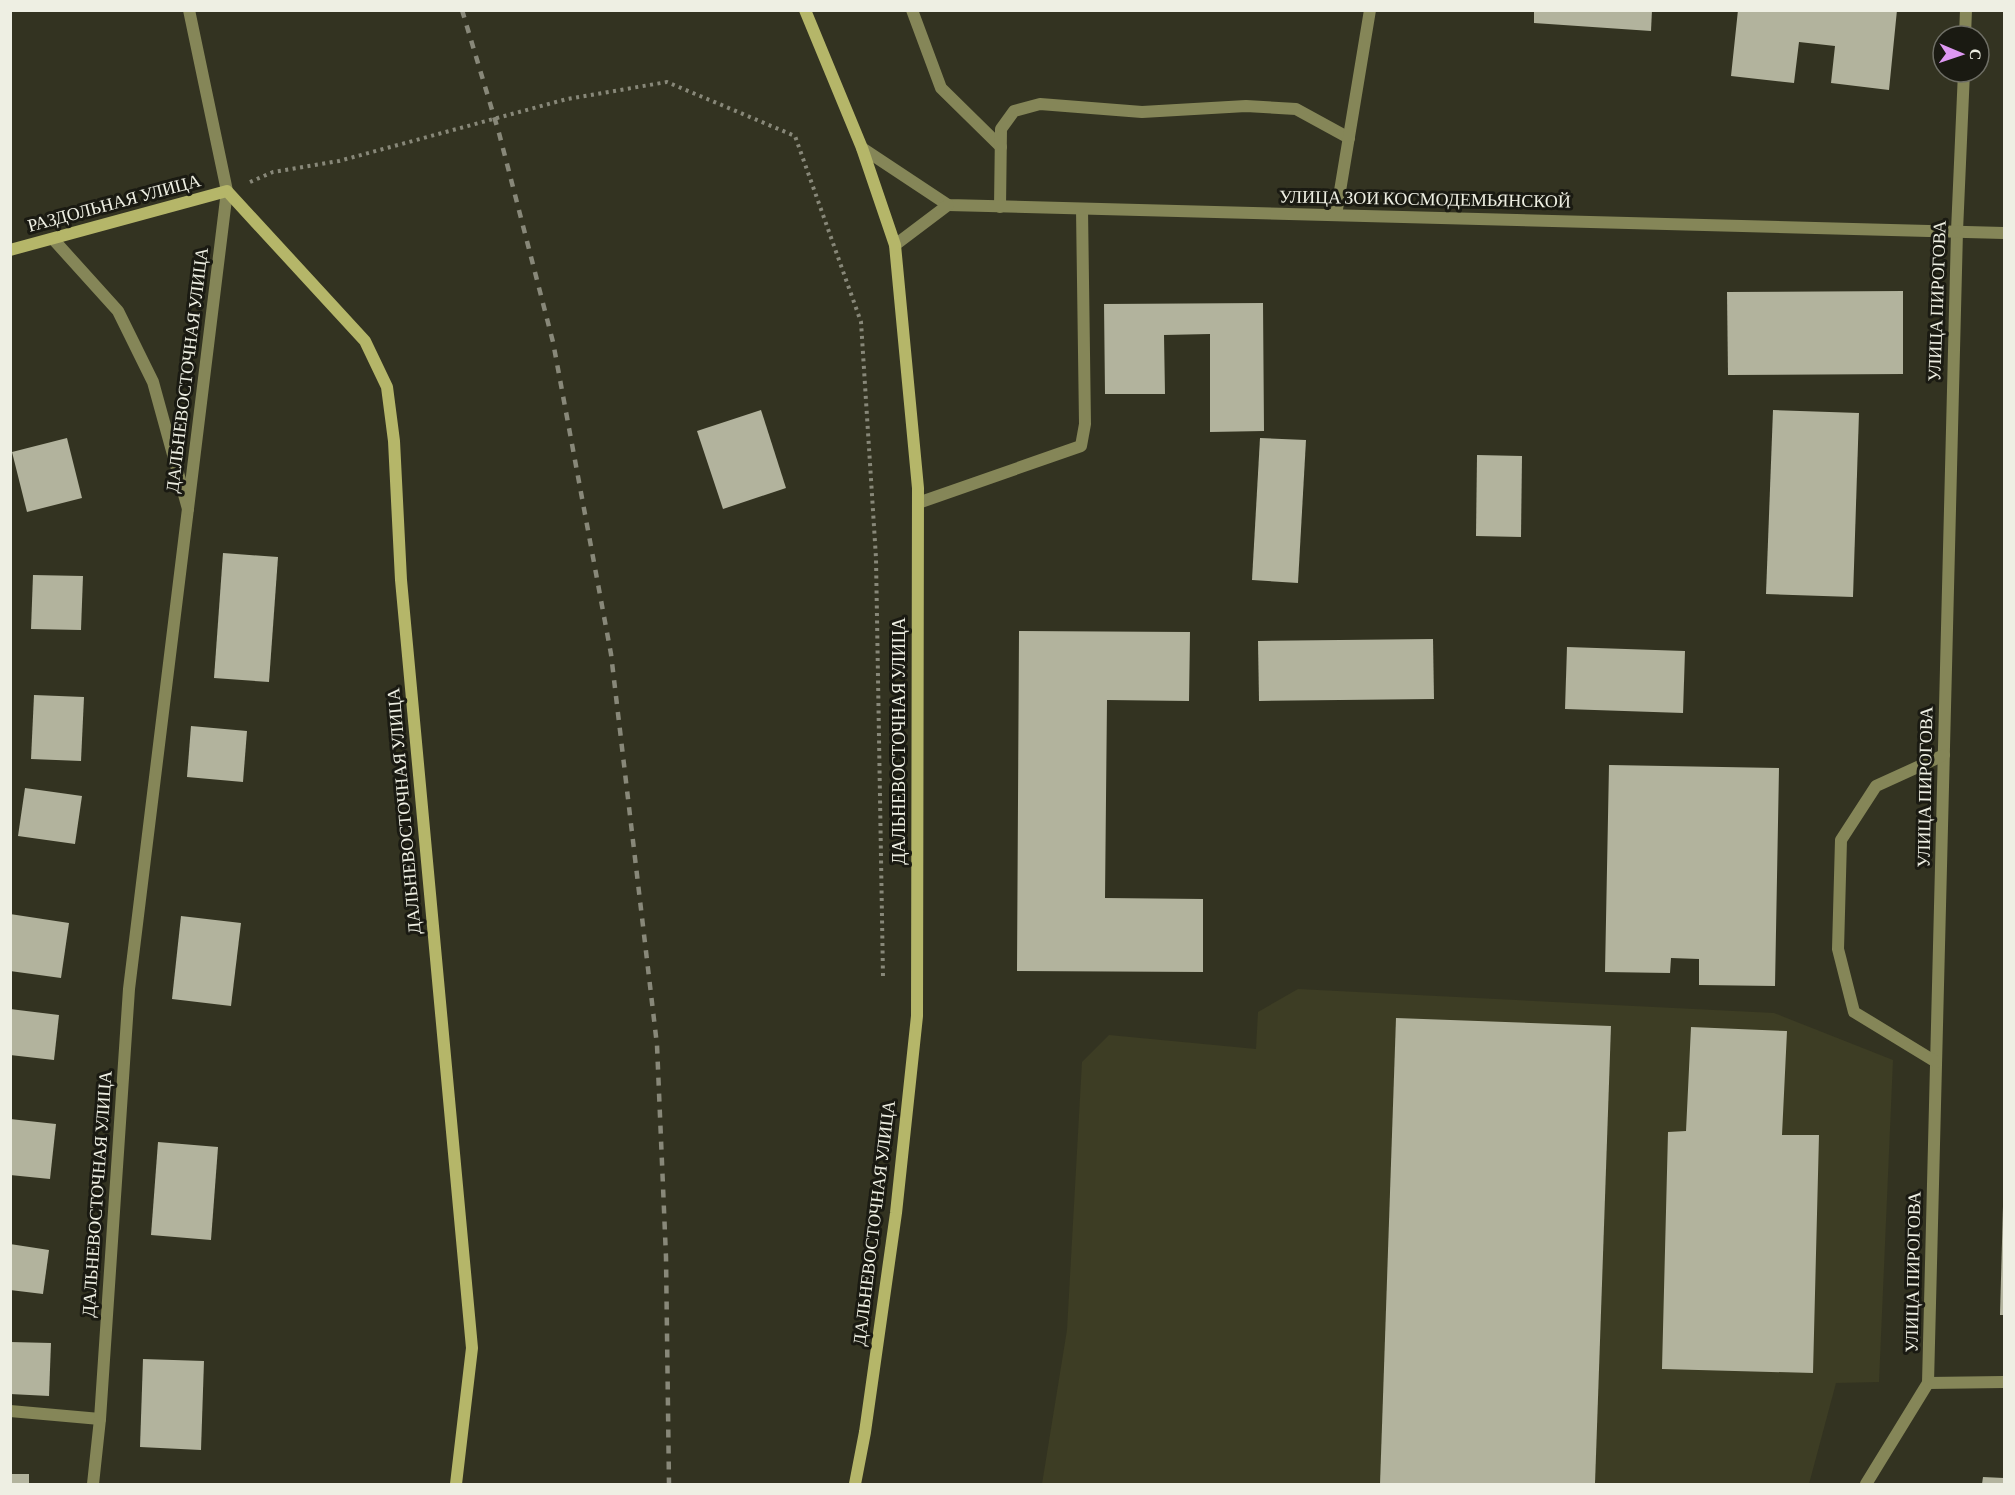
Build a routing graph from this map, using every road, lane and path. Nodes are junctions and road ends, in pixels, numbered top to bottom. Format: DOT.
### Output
graph roads {
  1 [pos="189,10"];
  2 [pos="805,10"];
  3 [pos="912,10"];
  4 [pos="1370,10"];
  5 [pos="1963,84"];
  6 [pos="1349,138"];
  7 [pos="1001,147"];
  8 [pos="862,148"];
  9 [pos="227,191"];
  10 [pos="948,205"];
  11 [pos="1000,207"];
  12 [pos="1082,209"];
  13 [pos="1336,215"];
  14 [pos="1957,231"];
  15 [pos="2004,233"];
  16 [pos="54,239"];
  17 [pos="895,245"];
  18 [pos="10,250"];
  19 [pos="918,503"];
  20 [pos="188,509"];
  21 [pos="1944,755"];
  22 [pos="883,976"];
  23 [pos="1936,1062"];
  24 [pos="2004,1382"];
  25 [pos="1928,1383"];
  26 [pos="10,1411"];
  27 [pos="100,1419"];
  28 [pos="93,1485"];
  29 [pos="456,1485"];
  30 [pos="855,1485"];
  31 [pos="1866,1485"];
  1 -- 9 [label="street, ДАЛЬНЕВОСТОЧНАЯ УЛИЦА"];
  2 -- 8 [label="street, ДАЛЬНЕВОСТОЧНАЯ УЛИЦА"];
  3 -- 7 [label="street"];
  4 -- 6 [label="street"];
  5 -- 14 [label="street, УЛИЦА ПИРОГОВА"];
  6 -- 7 [label="street"];
  6 -- 13 [label="street"];
  7 -- 11 [label="street"];
  8 -- 10 [label="street"];
  8 -- 17 [label="street, ДАЛЬНЕВОСТОЧНАЯ УЛИЦА"];
  9 -- 16 [label="street, РАЗДОЛЬНАЯ УЛИЦА"];
  9 -- 20 [label="street, ДАЛЬНЕВОСТОЧНАЯ УЛИЦА"];
  9 -- 22 [label="path"];
  9 -- 29 [label="street, ДАЛЬНЕВОСТОЧНАЯ УЛИЦА"];
  10 -- 11 [label="street, УЛИЦА ЗОИ КОСМОДЕМЬЯНСКОЙ"];
  10 -- 17 [label="street"];
  11 -- 12 [label="street, УЛИЦА ЗОИ КОСМОДЕМЬЯНСКОЙ"];
  12 -- 13 [label="street, УЛИЦА ЗОИ КОСМОДЕМЬЯНСКОЙ"];
  12 -- 19 [label="street"];
  13 -- 14 [label="street, УЛИЦА ЗОИ КОСМОДЕМЬЯНСКОЙ"];
  14 -- 15 [label="street, УЛИЦА ЗОИ КОСМОДЕМЬЯНСКОЙ"];
  14 -- 21 [label="street, УЛИЦА ПИРОГОВА"];
  16 -- 18 [label="street, РАЗДОЛЬНАЯ УЛИЦА"];
  16 -- 20 [label="street"];
  17 -- 19 [label="street, ДАЛЬНЕВОСТОЧНАЯ УЛИЦА"];
  19 -- 30 [label="street, ДАЛЬНЕВОСТОЧНАЯ УЛИЦА"];
  20 -- 27 [label="street, ДАЛЬНЕВОСТОЧНАЯ УЛИЦА"];
  21 -- 23 [label="street, УЛИЦА ПИРОГОВА"];
  21 -- 23 [label="street"];
  23 -- 25 [label="street, УЛИЦА ПИРОГОВА"];
  24 -- 25 [label="street"];
  25 -- 31 [label="street, УЛИЦА ПИРОГОВА"];
  26 -- 27 [label="street"];
  27 -- 28 [label="street, ДАЛЬНЕВОСТОЧНАЯ УЛИЦА"];
}
